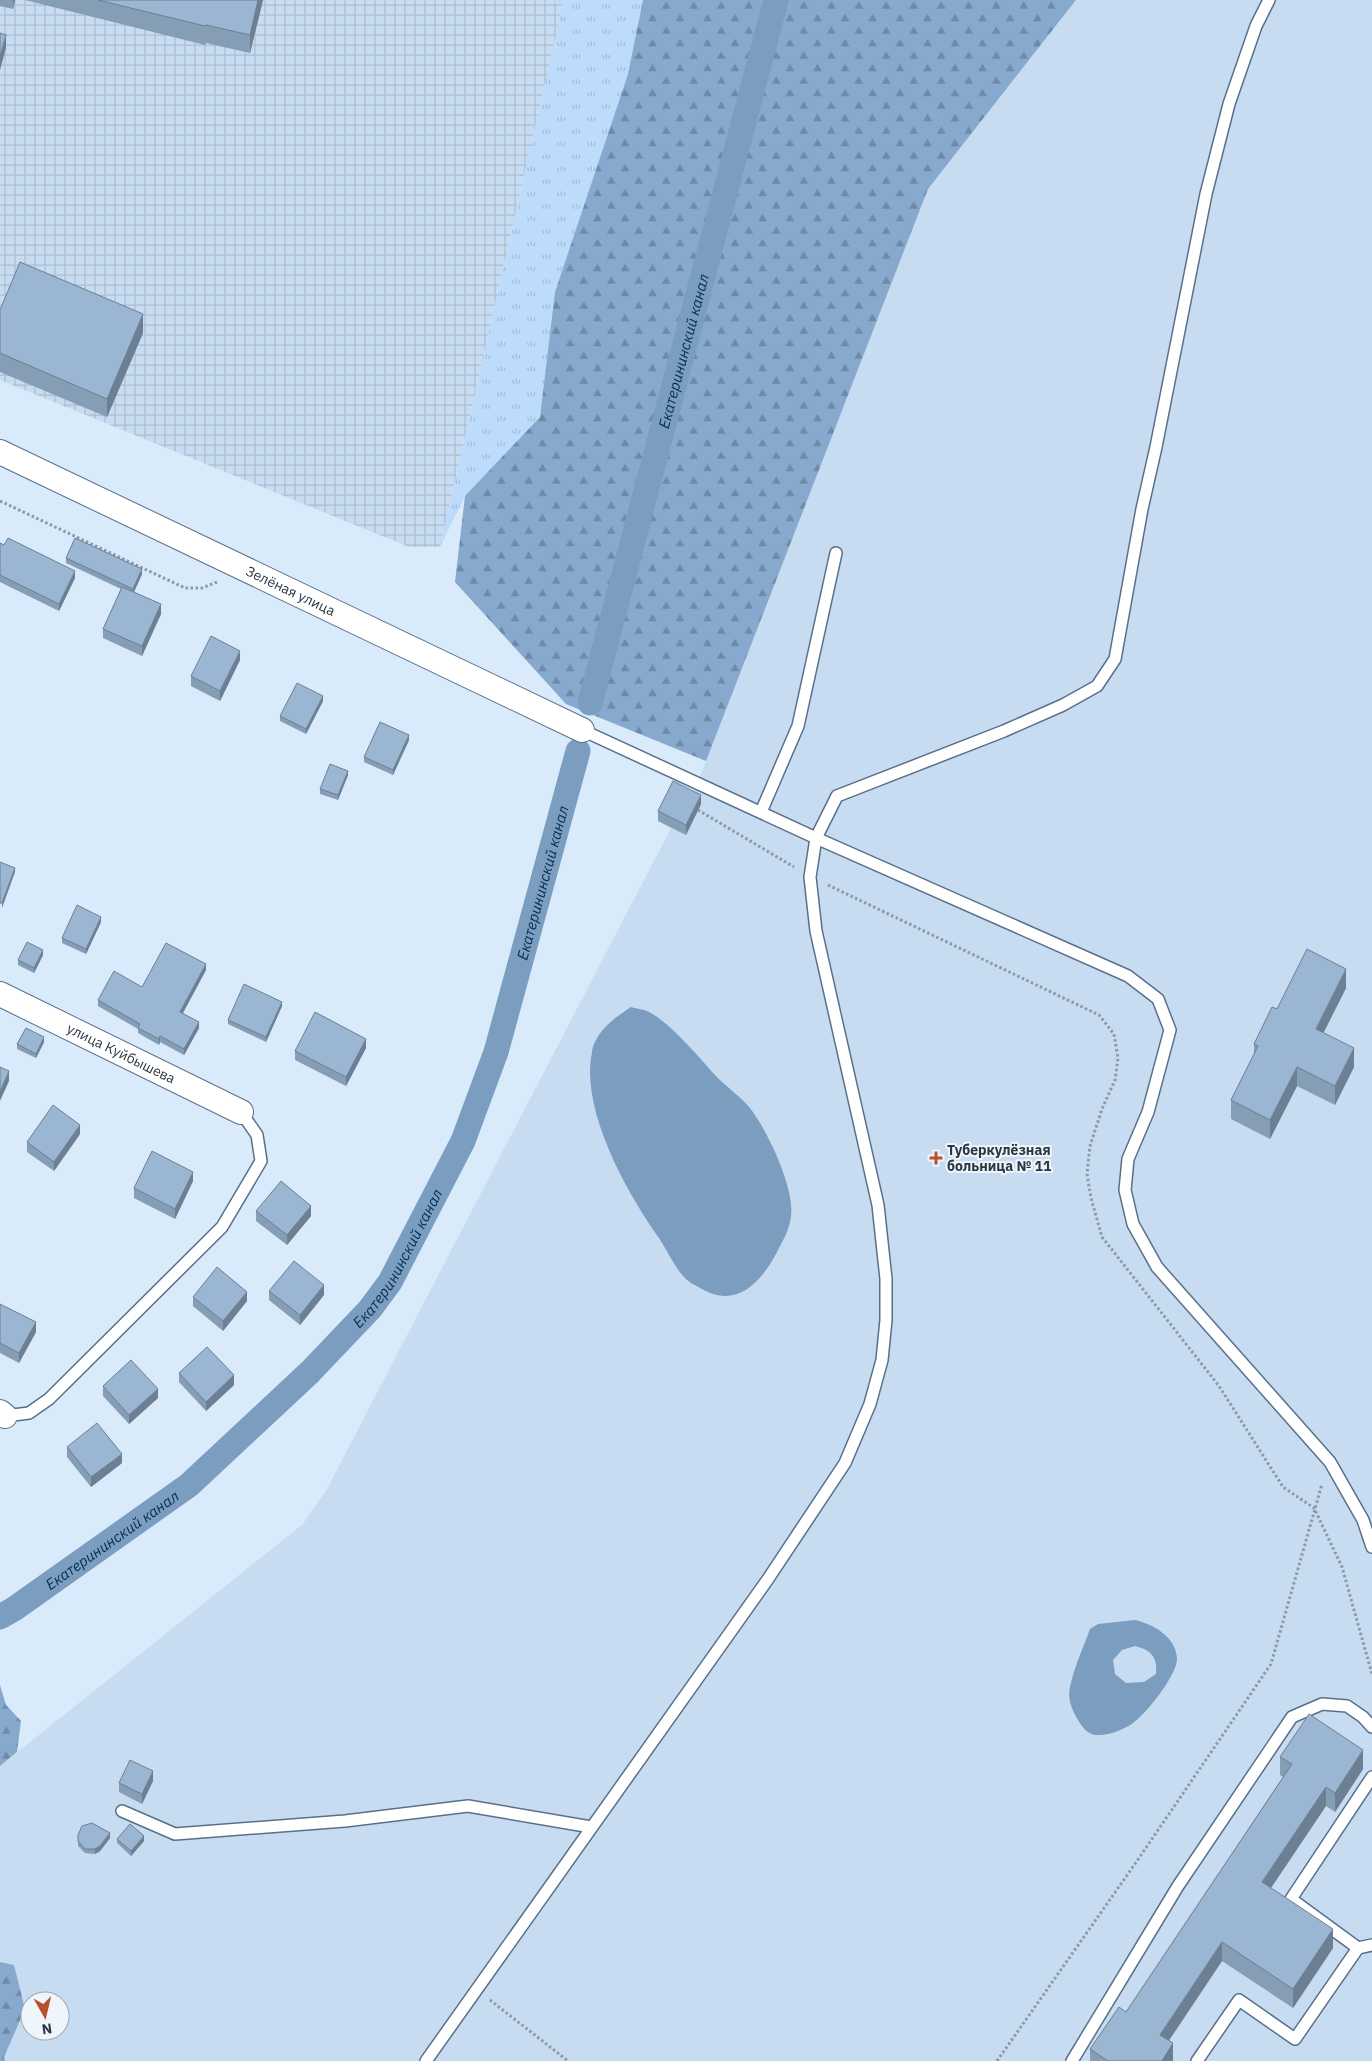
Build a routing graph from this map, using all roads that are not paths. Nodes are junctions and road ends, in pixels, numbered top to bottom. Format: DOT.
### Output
graph roads {
  1 [pos="1269,0"];
  2 [pos="0,452"];
  3 [pos="836,553"];
  4 [pos="582,730"];
  5 [pos="761,812"];
  6 [pos="816,838"];
  7 [pos="0,994"];
  8 [pos="241,1112"];
  9 [pos="2,1417"];
  10 [pos="1372,1546"];
  11 [pos="1372,1727"];
  12 [pos="1372,1777"];
  13 [pos="122,1811"];
  14 [pos="592,1827"];
  15 [pos="1372,1945"];
  16 [pos="1358,1948"];
  17 [pos="426,2061"];
  18 [pos="1072,2061"];
  19 [pos="1197,2061"];
  1 -- 6 [label="lane"];
  2 -- 4 [label="street, Зелёная улица"];
  3 -- 5 [label="lane"];
  4 -- 5 [label="lane"];
  5 -- 6 [label="lane"];
  6 -- 10 [label="lane"];
  6 -- 14 [label="lane"];
  7 -- 8 [label="street, улица Куйбышева"];
  8 -- 9 [label="lane"];
  11 -- 18 [label="lane"];
  12 -- 16 [label="lane"];
  13 -- 14 [label="lane"];
  14 -- 17 [label="lane"];
  15 -- 16 [label="lane"];
  16 -- 19 [label="lane"];
}
